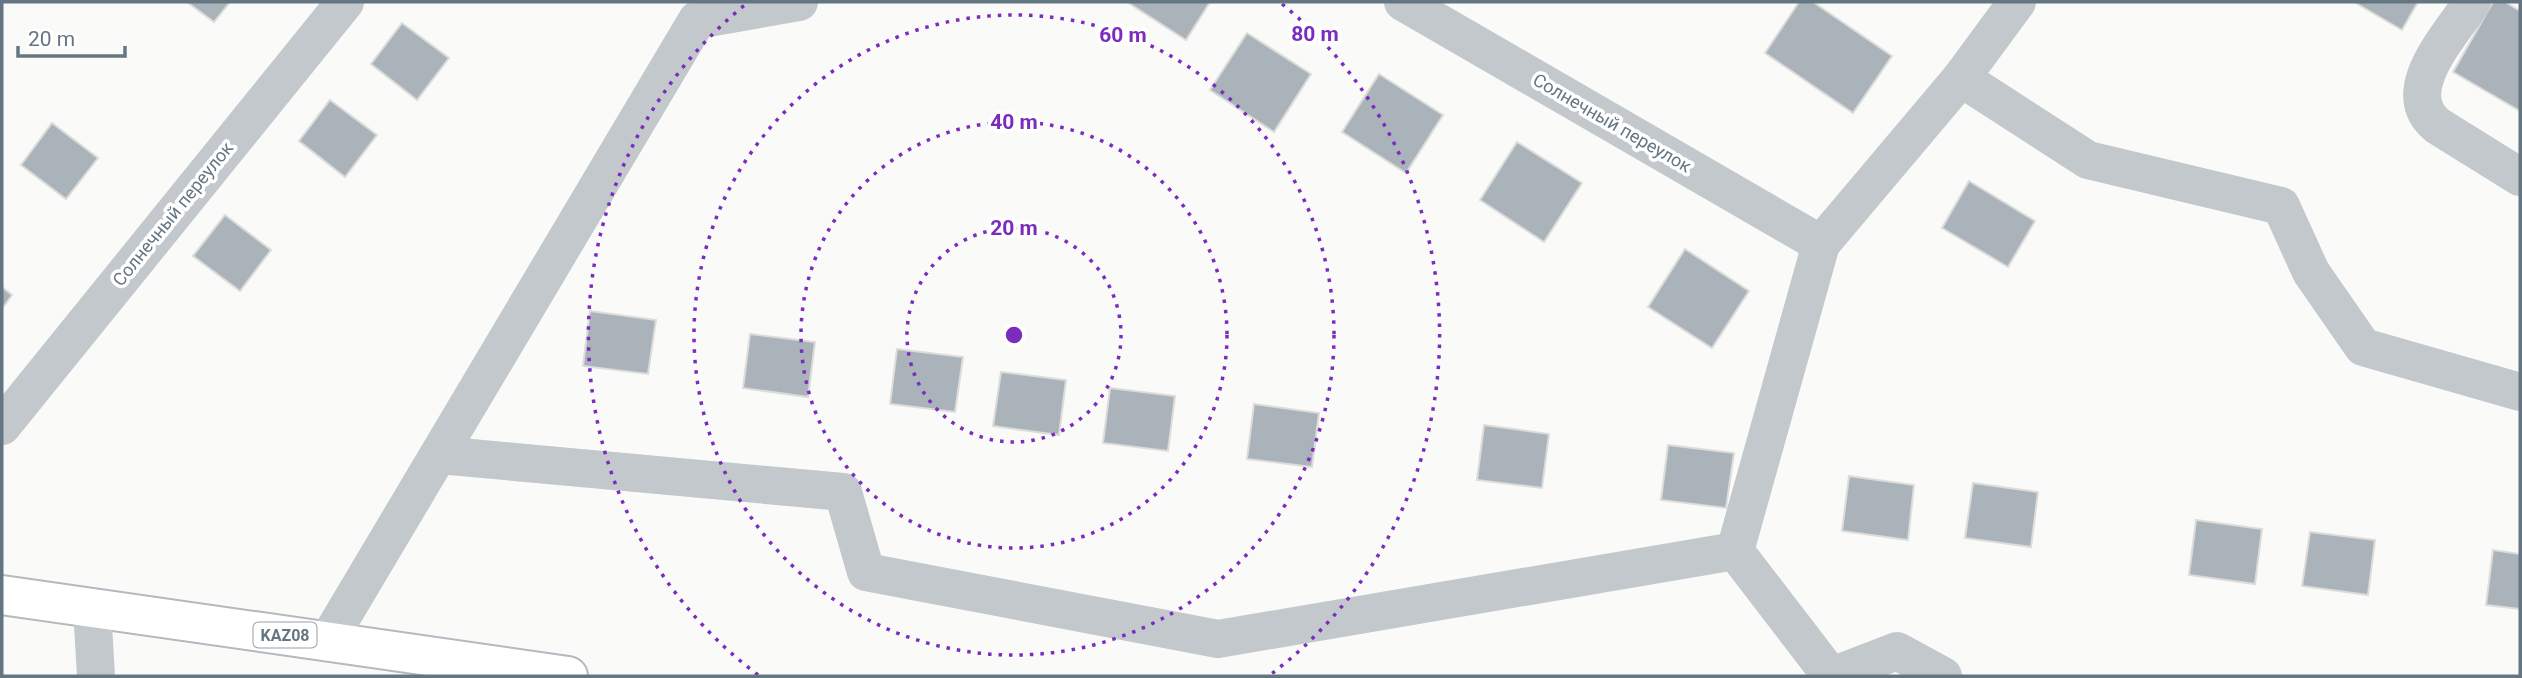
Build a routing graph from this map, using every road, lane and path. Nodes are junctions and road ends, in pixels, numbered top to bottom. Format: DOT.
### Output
graph roads {
  1 [pos="345,2"];
  2 [pos="799,2"];
  3 [pos="1403,2"];
  4 [pos="2017,2"];
  5 [pos="2472,2"];
  6 [pos="1961,78"];
  7 [pos="2520,177"];
  8 [pos="1821,244"];
  9 [pos="2520,392"];
  10 [pos="2,426"];
  11 [pos="439,455"];
  12 [pos="1735,551"];
  13 [pos="2,595"];
  14 [pos="92,608"];
  15 [pos="327,642"];
  16 [pos="96,676"];
  17 [pos="568,676"];
  18 [pos="1831,676"];
  19 [pos="1943,676"];
  1 -- 10 [label="street, Солнечный переулок"];
  2 -- 11 [label="street"];
  3 -- 8 [label="street, Солнечный переулок"];
  4 -- 6 [label="street"];
  5 -- 7 [label="street"];
  6 -- 8 [label="street"];
  6 -- 9 [label="street"];
  8 -- 12 [label="street"];
  11 -- 12 [label="street"];
  11 -- 15 [label="street"];
  12 -- 18 [label="street"];
  13 -- 14 [label="highway, KAZ08"];
  14 -- 15 [label="highway, KAZ08"];
  14 -- 16 [label="street"];
  15 -- 17 [label="highway, KAZ08"];
  18 -- 19 [label="street"];
}
